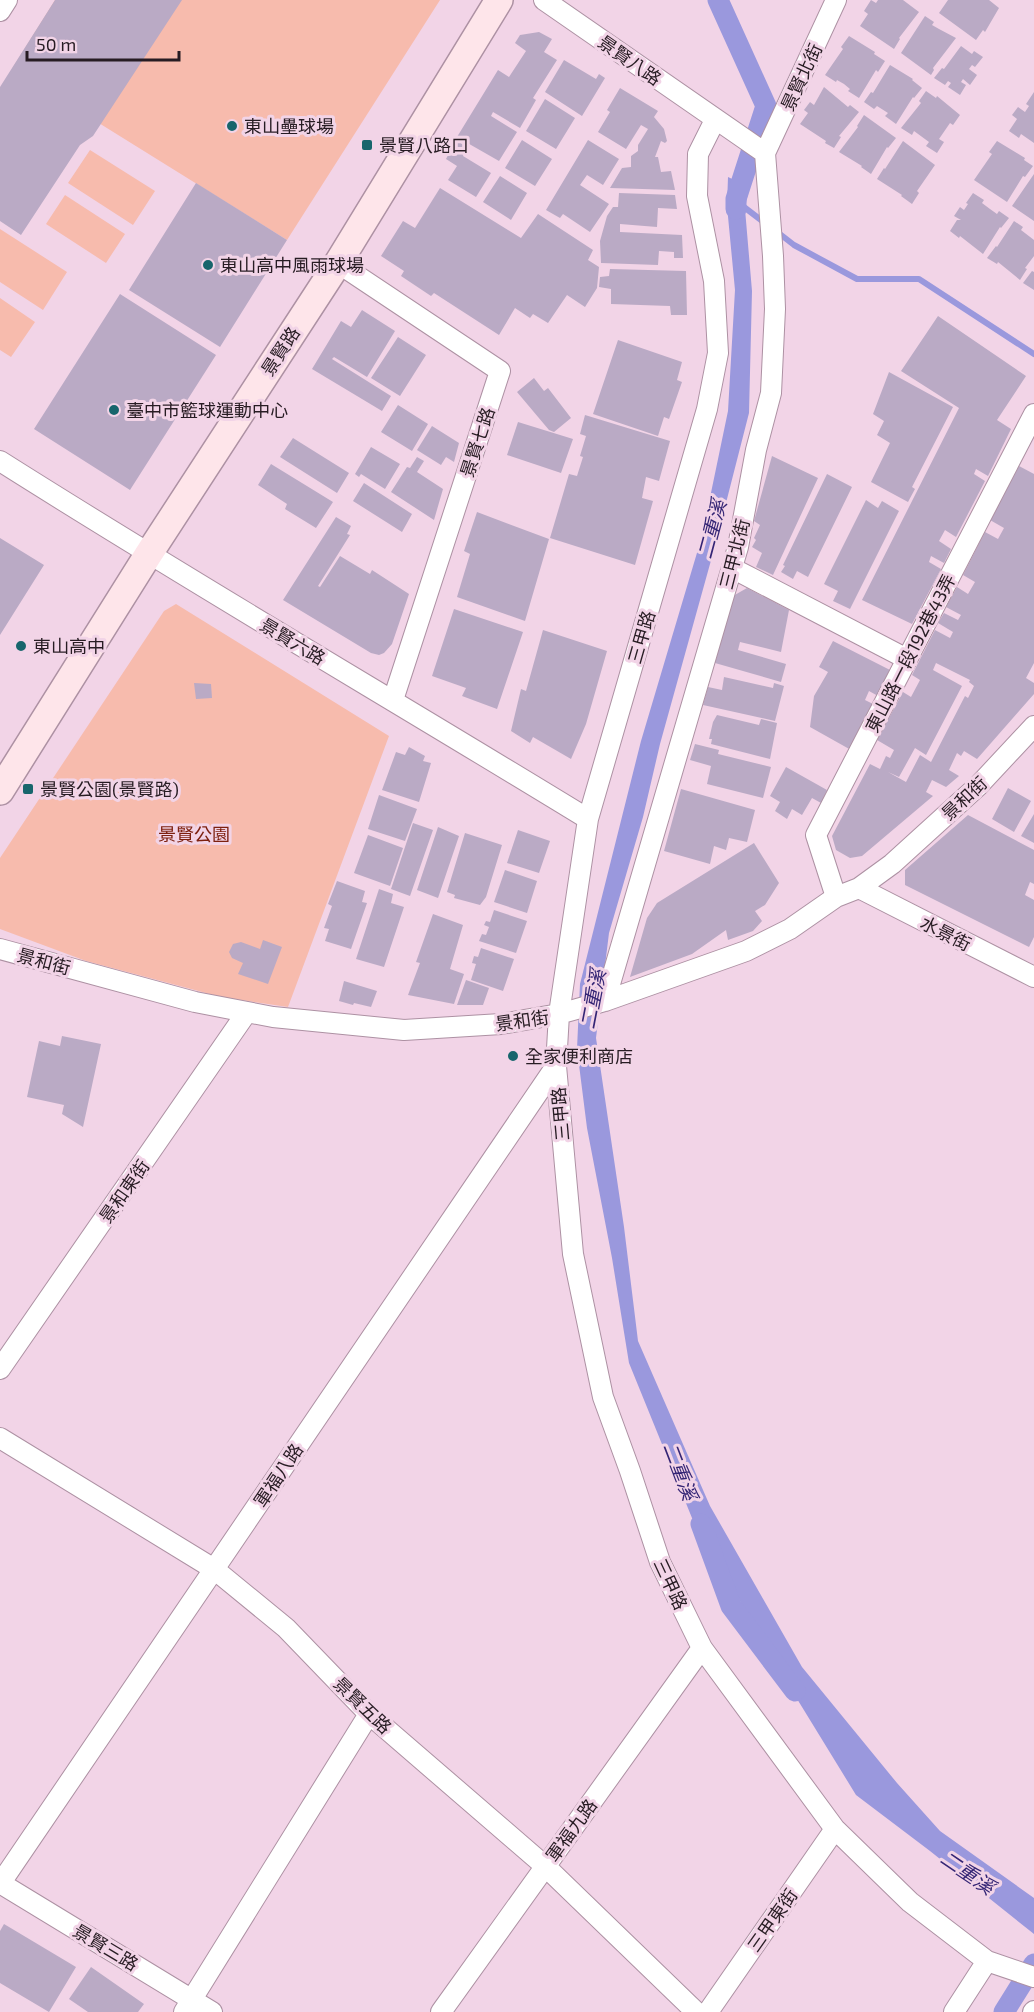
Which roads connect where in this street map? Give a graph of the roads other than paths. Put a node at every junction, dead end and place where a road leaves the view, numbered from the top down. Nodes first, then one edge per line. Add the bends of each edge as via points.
1 (7, 0) edge
2 (499, 0) edge
3 (544, 0) edge
4 (836, 0) edge
5 (0, 11) edge
6 (715, 120) junction
7 (765, 153) junction
8 (338, 263) junction
9 (1034, 414) edge
10 (0, 461) edge
11 (148, 555) junction
12 (732, 568) junction
13 (907, 659) junction
14 (393, 700) junction
15 (1034, 726) edge
16 (0, 791) edge
17 (588, 819) junction
18 (859, 888) junction
19 (836, 897) junction
20 (0, 949) edge
21 (1031, 969) edge
22 (604, 1001) junction
23 (247, 1012) junction
24 (559, 1014) junction
25 (555, 1066) junction
26 (0, 1369) edge
27 (0, 1438) edge
28 (214, 1569) junction
29 (702, 1648) junction
30 (369, 1714) junction
31 (835, 1828) junction
32 (545, 1866) junction
33 (0, 1884) edge
34 (987, 1961) junction
35 (1034, 1977) edge
36 (188, 2006) edge
37 (212, 2012) edge
38 (441, 2012) edge
39 (696, 2012) edge
40 (708, 2012) edge
41 (954, 2012) edge

1 - 5 street
2 - 8 street, 景賢路
3 - 6 street, 景賢八路
4 - 7 street, 景賢北街
6 - 7 street
6 - 17 street, 三甲路 via 698,154 697,196 714,281 718,353 707,409
7 - 12 street, 三甲北街 via 775,309 771,393
8 - 11 street, 景賢路
8 - 14 street, 景賢七路 via 500,371
9 - 13 street, 東山路一段192巷43弄
10 - 11 street, 景賢六路
11 - 14 street, 景賢六路
11 - 16 street, 景賢路
12 - 13 street
12 - 22 street, 三甲北街
13 - 19 street, 東山路一段192巷43弄 via 816,835
14 - 17 street, 景賢六路
15 - 18 street, 景和街 via 979,785 892,864
17 - 24 street, 三甲路
18 - 19 street, 景和街
18 - 21 street, 水景街
19 - 22 street, 景和街 via 746,951
20 - 23 street, 景和街 via 195,1002
22 - 24 street, 景和街
23 - 24 street, 景和街 via 404,1030 501,1024
23 - 26 street, 景和東街
24 - 25 street, 三甲路
25 - 28 street, 軍福八路
25 - 29 street, 三甲路 via 573,1254 603,1397 660,1562
27 - 28 street, 景賢五路
28 - 30 street, 景賢五路 via 286,1628
28 - 33 street, 軍福八路
29 - 31 street, 三甲路
29 - 32 street, 軍福九路
30 - 32 street, 景賢五路
30 - 36 street
31 - 34 street, 三甲路 via 910,1902
31 - 40 street, 三甲東街
32 - 38 street, 軍福九路
32 - 39 street, 景賢五路
33 - 36 street, 景賢三路
34 - 35 street, 三甲路
34 - 41 street
36 - 37 street, 景賢三路

